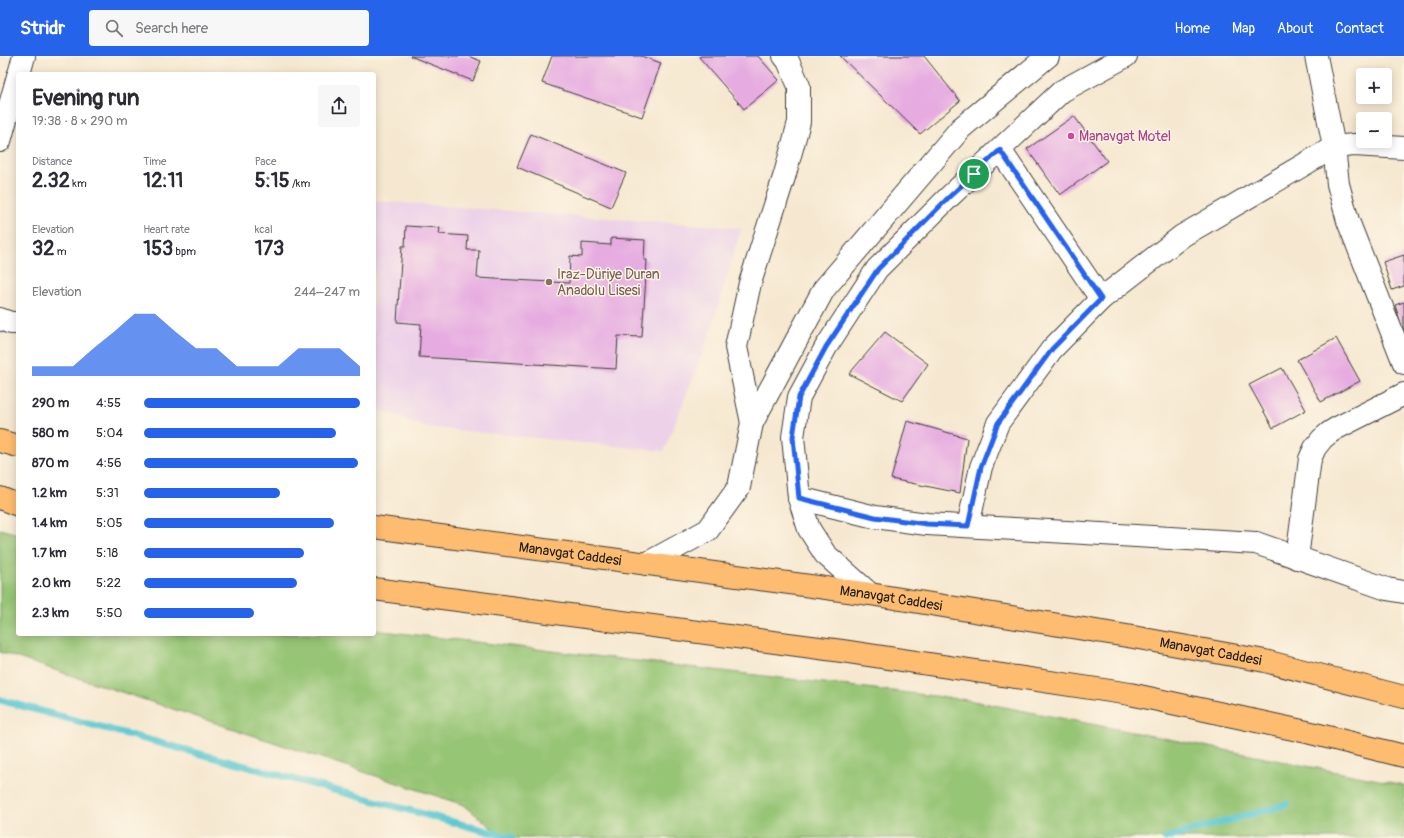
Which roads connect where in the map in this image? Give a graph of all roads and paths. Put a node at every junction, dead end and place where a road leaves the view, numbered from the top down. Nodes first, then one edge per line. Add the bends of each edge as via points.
1 (24, 56) edge
2 (784, 56) edge
3 (1048, 56) edge
4 (1126, 56) edge
5 (1316, 56) edge
6 (19, 72) edge
7 (16, 82) edge
8 (0, 141) edge
9 (1334, 148) junction
10 (1404, 148) edge
11 (1000, 150) junction
12 (1101, 299) junction
13 (0, 319) edge
14 (16, 323) edge
15 (1404, 363) edge
16 (1404, 394) edge
17 (752, 423) junction
18 (0, 441) edge
19 (16, 445) edge
20 (0, 498) edge
21 (799, 498) junction
22 (16, 504) edge
23 (968, 526) junction
24 (376, 527) edge
25 (1297, 558) junction
26 (646, 564) junction
27 (376, 588) edge
28 (1404, 592) edge
29 (870, 594) junction
30 (1404, 697) edge
31 (1404, 756) edge

1 - 6 street
2 - 17 street via 799,86 799,122 750,283 736,347
3 - 17 street via 961,128 824,289
4 - 11 street via 1062,91
5 - 9 street
7 - 8 street
9 - 10 street via 1354,145
9 - 12 street via 1182,236
9 - 15 street via 1338,184 1348,221
11 - 12 street
11 - 21 street via 878,269 826,347 799,397 793,437
12 - 23 street via 1052,349 998,423 981,467
13 - 14 street
16 - 25 street via 1337,428 1315,448 1310,459
17 - 26 street via 739,487 708,530
18 - 19 highway
20 - 22 highway
21 - 23 street via 875,517
21 - 29 street via 808,529 825,554
23 - 25 street via 1256,543
24 - 26 highway, Manavgat Caddesi
25 - 28 street via 1387,589
26 - 29 highway, Manavgat Caddesi
27 - 31 highway via 842,651 1130,694 1307,732
29 - 30 highway, Manavgat Caddesi via 1265,661

